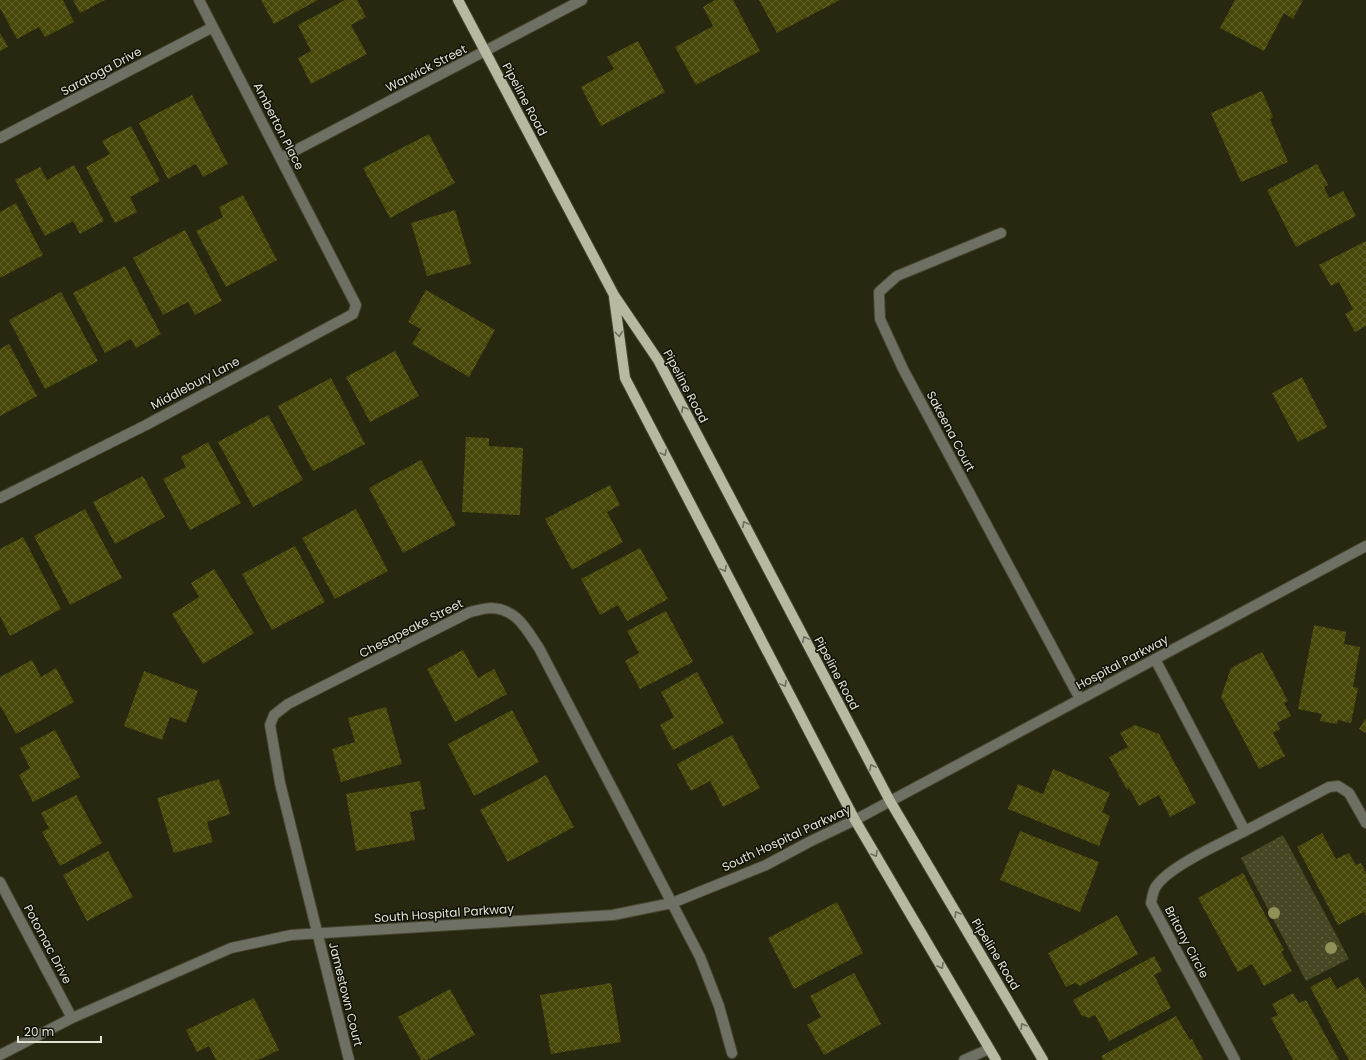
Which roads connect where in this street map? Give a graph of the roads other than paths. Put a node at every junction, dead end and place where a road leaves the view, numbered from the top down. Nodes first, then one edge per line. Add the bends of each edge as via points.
1 (199, 0) edge
2 (458, 0) edge
3 (582, 0) edge
4 (213, 27) junction
5 (485, 51) junction
6 (0, 138) edge
7 (281, 158) junction
8 (1001, 232) dead end
9 (336, 265) joint
10 (614, 295) junction
11 (0, 498) edge
12 (1366, 546) edge
13 (1155, 659) junction
14 (1080, 699) junction
15 (890, 801) junction
16 (855, 820) junction
17 (1366, 823) edge
18 (1245, 831) junction
19 (0, 882) edge
20 (672, 903) junction
21 (318, 934) junction
22 (72, 1018) junction
23 (989, 1049) junction
24 (732, 1053) dead end
25 (0, 1055) edge
26 (349, 1060) edge
27 (964, 1060) edge
28 (996, 1060) edge
29 (1043, 1060) edge
30 (1235, 1060) edge

1 - 4 street, Amberton Place
2 - 5 main road, Pipeline Road
3 - 5 street, Warwick Street
4 - 6 street, Saratoga Drive
4 - 7 street, Amberton Place
5 - 7 street, Warwick Street
5 - 10 main road, Pipeline Road
7 - 9 street, Amberton Place
8 - 14 street, Sakeena Court via 897,276 879,292 880,318 903,369
9 - 11 street, Middlebury Lane via 356,305 353,314 146,425
15 -> 10 main road, Pipeline Road via 658,360
10 -> 16 main road, Pipeline Road via 625,378
12 - 13 street, Hospital Parkway
13 - 14 street, Hospital Parkway
13 - 18 street
14 - 15 street, Hospital Parkway
15 - 16 street, South Hospital Parkway
29 -> 15 main road, Pipeline Road
16 - 20 street, South Hospital Parkway via 766,865
16 -> 23 main road, Pipeline Road
17 - 18 street, Britany Circle via 1349,793 1338,786 1328,787
18 - 30 street, Britany Circle via 1177,867 1154,889 1151,903
19 - 22 street, Potomac Drive
20 - 21 street, South Hospital Parkway via 613,915
20 - 21 street, Chesapeake Street via 539,648 518,618 506,610 490,608 470,612 288,704 274,715 270,725 280,783
20 - 24 street, Chesapeake Street via 700,957
21 - 22 street, South Hospital Parkway via 291,935 232,948
21 - 26 street, Jamestown Court
22 - 25 street, South Hospital Parkway
23 - 27 street
23 - 28 main road, Pipeline Road

